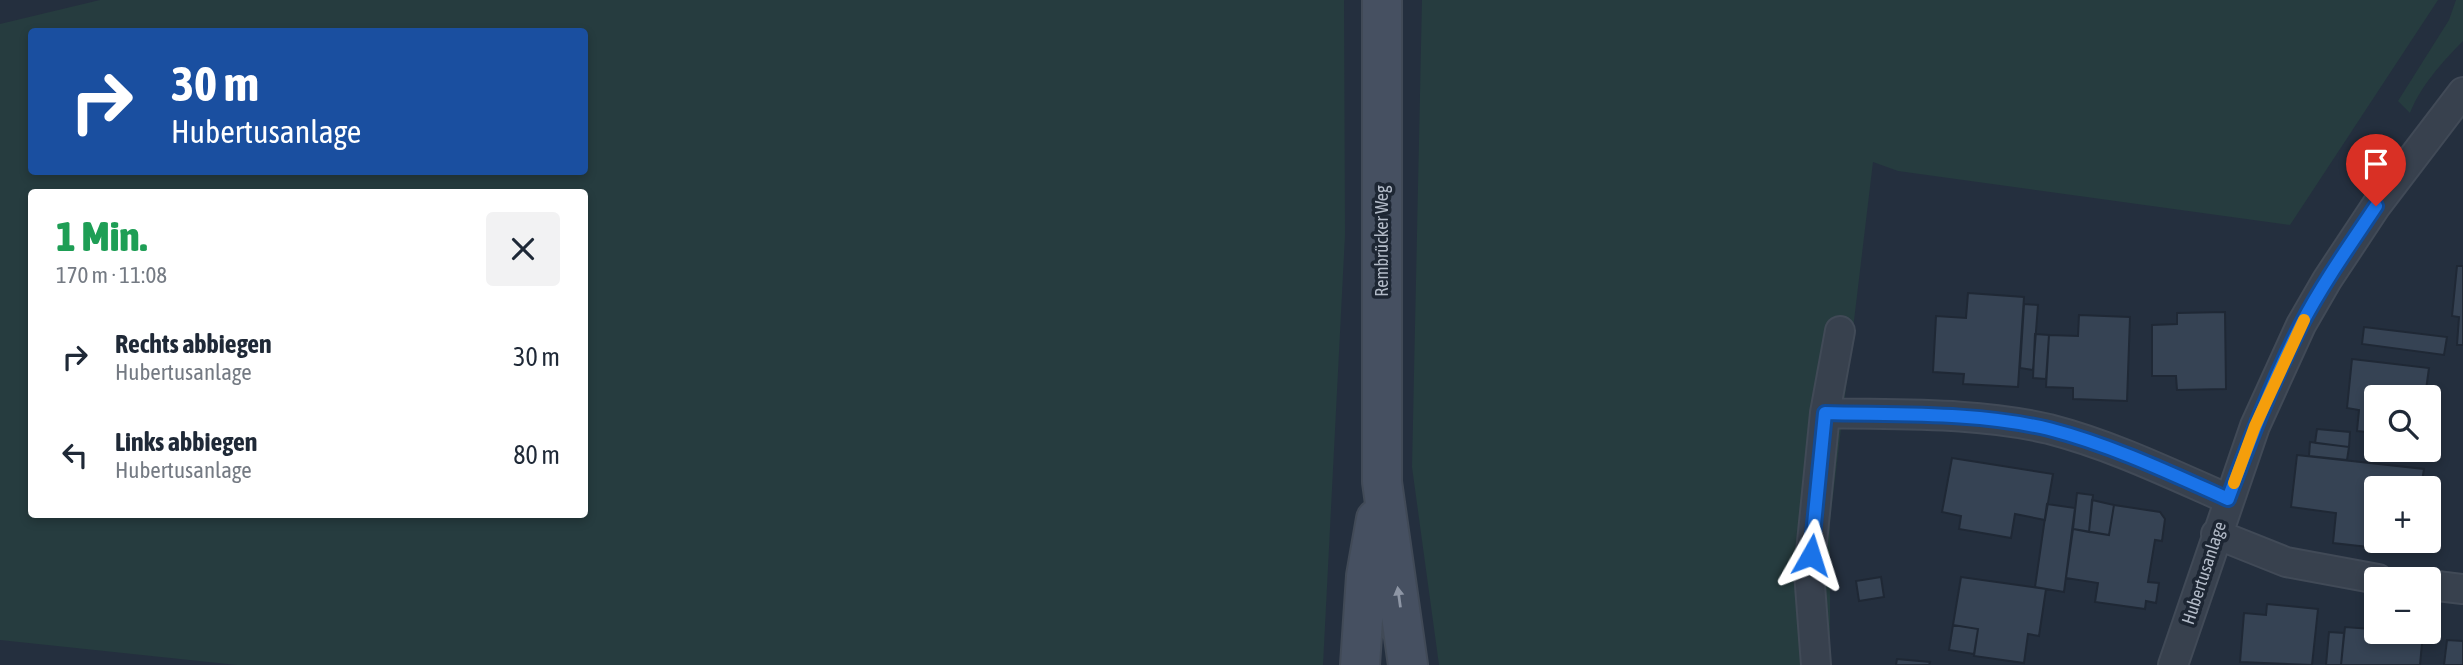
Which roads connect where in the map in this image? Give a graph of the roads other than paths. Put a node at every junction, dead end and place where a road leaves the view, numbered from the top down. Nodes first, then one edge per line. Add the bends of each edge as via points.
1 (1382, 0) edge
2 (2463, 92) edge
3 (1840, 331) dead end
4 (1825, 413) junction
5 (1382, 482) junction
6 (2228, 499) junction
7 (2216, 534) junction
8 (2364, 576) edge
9 (2441, 586) edge
10 (2463, 589) edge
11 (2178, 659) edge
12 (1360, 665) edge
13 (1408, 665) edge
14 (1816, 665) edge

1 - 5 street, Rembrücker Weg
2 - 6 street, Hubertusanlage via 2384,196 2301,325
3 - 4 street
4 - 6 street, Hubertusanlage via 1974,418 2049,429 2138,458
4 - 14 street via 1809,572
5 - 12 street, Rembrücker Weg via 1366,576
13 -> 5 street, Rembrücker Weg
6 - 7 street, Hubertusanlage
7 - 8 street via 2286,562
7 - 11 street, Hubertusanlage
9 - 10 street

